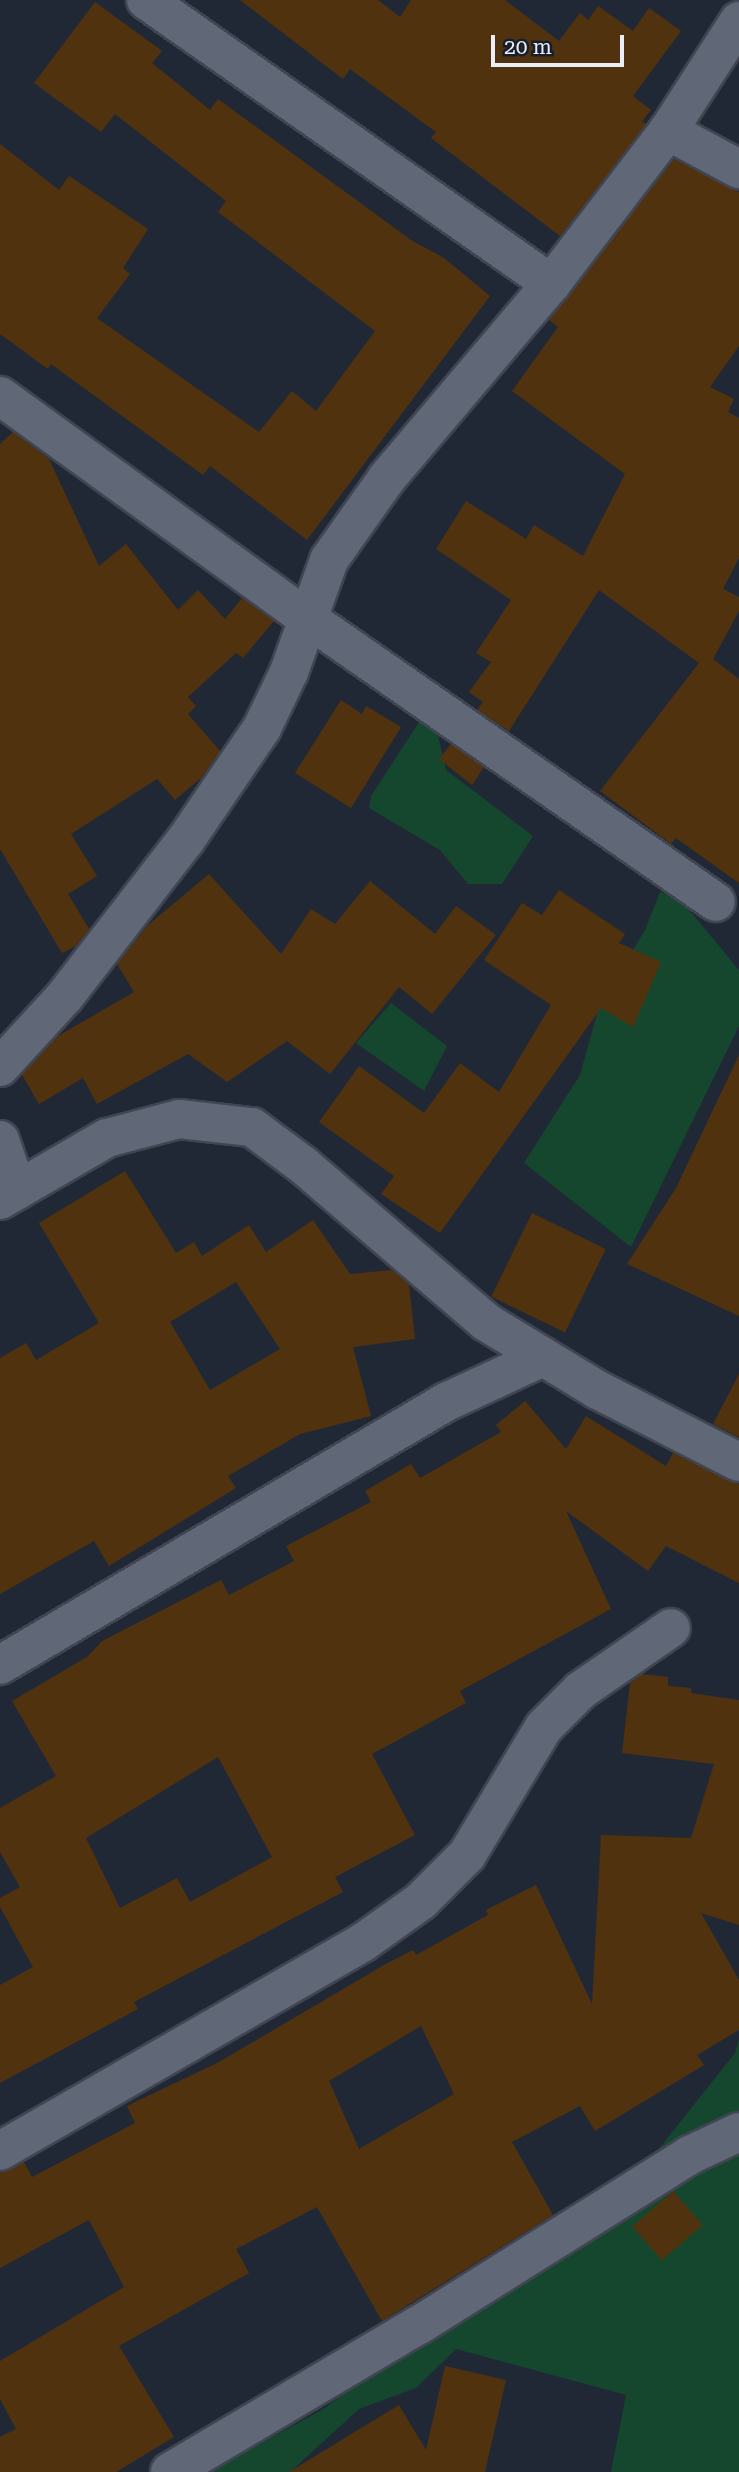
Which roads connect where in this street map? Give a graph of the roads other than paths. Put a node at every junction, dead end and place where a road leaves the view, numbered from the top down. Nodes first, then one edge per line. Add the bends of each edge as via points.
1 (146, 0) edge
2 (739, 21) edge
3 (668, 131) junction
4 (739, 169) edge
5 (551, 284) junction
6 (0, 396) edge
7 (310, 620) junction
8 (716, 902) dead end
9 (0, 1067) edge
10 (0, 1140) edge
11 (9, 1195) edge
12 (543, 1357) junction
13 (739, 1462) edge
14 (671, 1628) dead end
15 (0, 1665) edge
16 (739, 2133) edge
17 (0, 2151) edge
18 (170, 2472) edge

1 - 5 street
2 - 3 street
3 - 4 street
3 - 5 street
5 - 7 street via 387,478 329,560
6 - 7 street
7 - 8 street
7 - 9 street via 262,728 219,792 65,996
10 - 11 street
11 - 12 street via 107,1138 179,1119 253,1127 486,1322
12 - 13 street
12 - 15 street via 446,1402
14 - 17 street via 581,1690 544,1727 467,1855 421,1901 362,1943
16 - 18 street via 690,2155 419,2325

